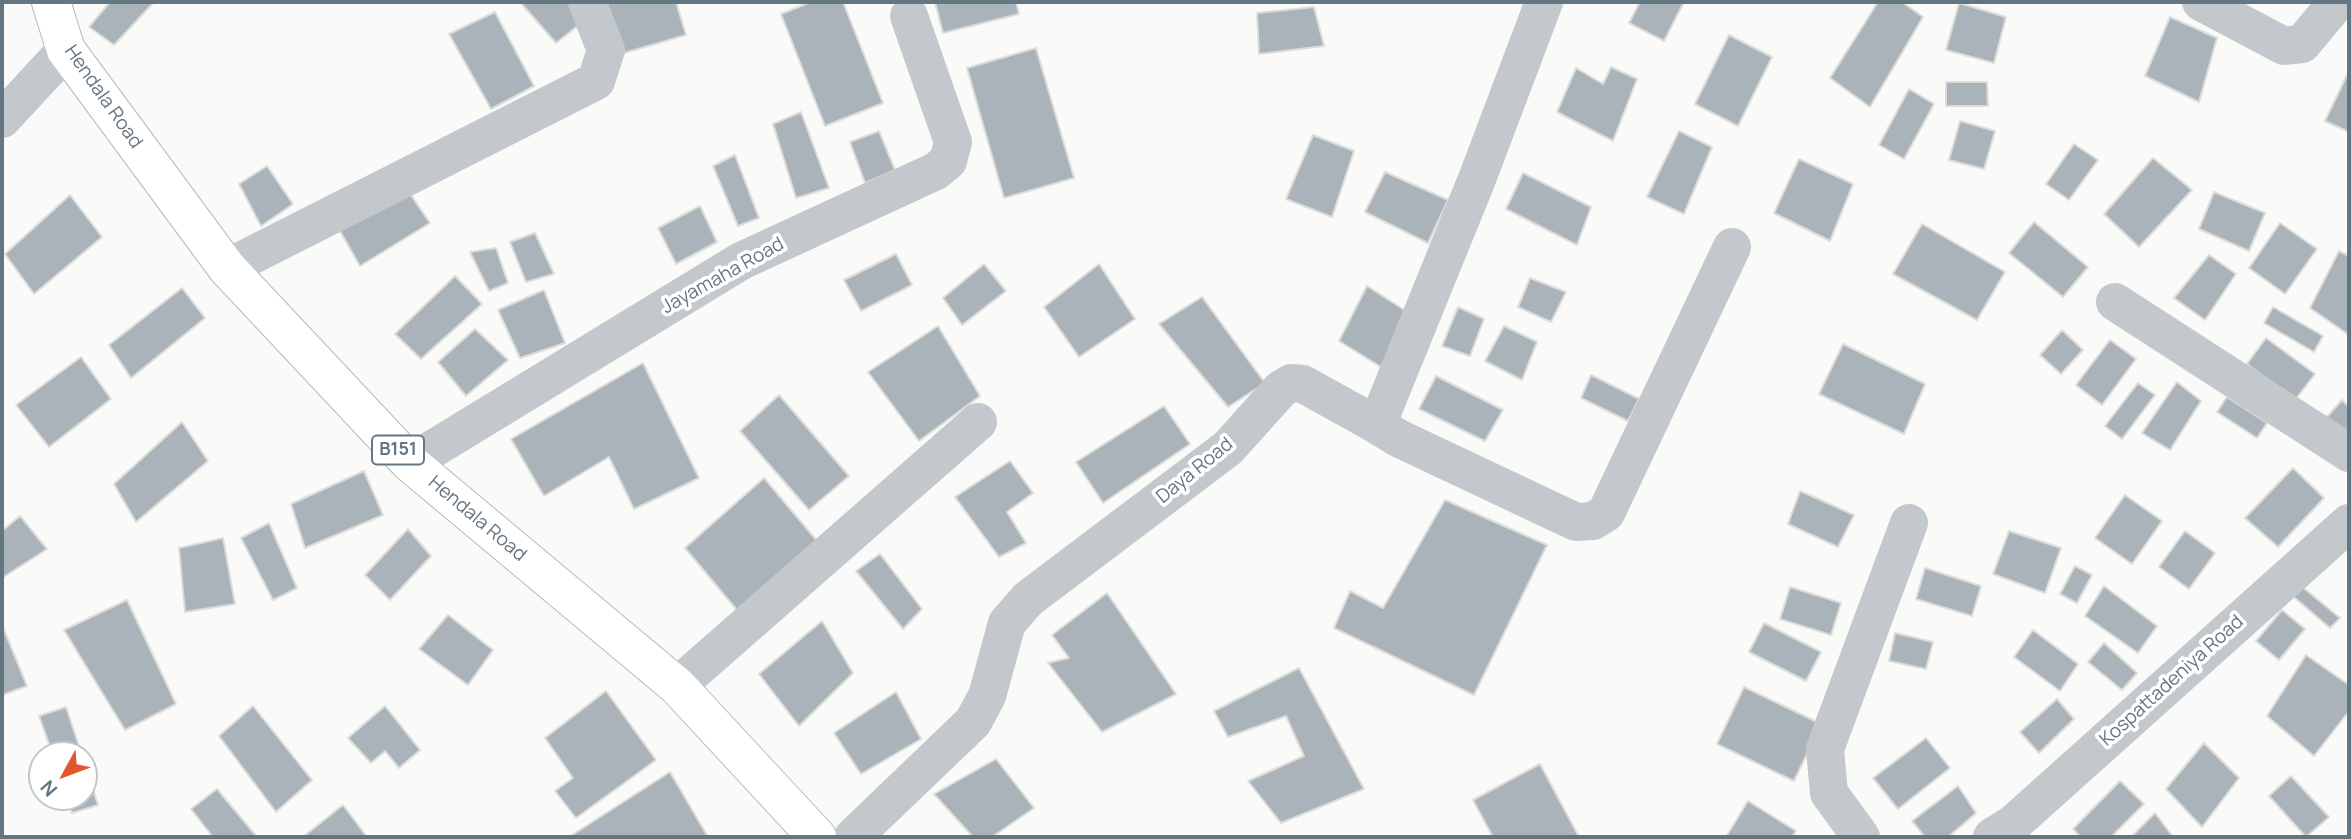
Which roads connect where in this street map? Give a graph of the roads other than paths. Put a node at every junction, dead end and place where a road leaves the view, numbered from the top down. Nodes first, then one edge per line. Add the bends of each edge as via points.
1 (51, 2) edge
2 (587, 2) edge
3 (1544, 2) edge
4 (2201, 2) edge
5 (2337, 2) edge
6 (2349, 5) edge
7 (909, 16) dead end
8 (66, 50) junction
9 (2, 119) edge
10 (1732, 247) dead end
11 (227, 268) junction
12 (2115, 302) dead end
13 (978, 422) dead end
14 (1377, 425) junction
15 (2349, 453) edge
16 (410, 463) junction
17 (1909, 523) dead end
18 (2349, 523) edge
19 (677, 686) junction
20 (2011, 833) edge
21 (817, 837) edge
22 (853, 837) edge
23 (1861, 837) edge

1 - 8 main road, Hendala Road / B151
2 - 11 street via 606,50 596,81
3 - 14 street
4 - 5 street via 2284,46 2302,44
5 - 6 street
7 - 16 street, Jayamaha Road via 953,142 948,161 936,171 741,261
8 - 9 street
8 - 11 main road, Hendala Road / B151
10 - 14 street, Daya Road via 1606,513 1592,521 1576,522
11 - 16 main road, Hendala Road / B151
12 - 15 street
13 - 19 street
14 - 22 street, Daya Road via 1303,384 1291,383 1281,389 1228,448 1028,599 1007,622 988,696 973,722
16 - 19 main road, Hendala Road / B151
17 - 23 street via 1825,749 1829,793
18 - 20 street, Kospattadeniya Road
19 - 21 main road, Hendala Road / B151

